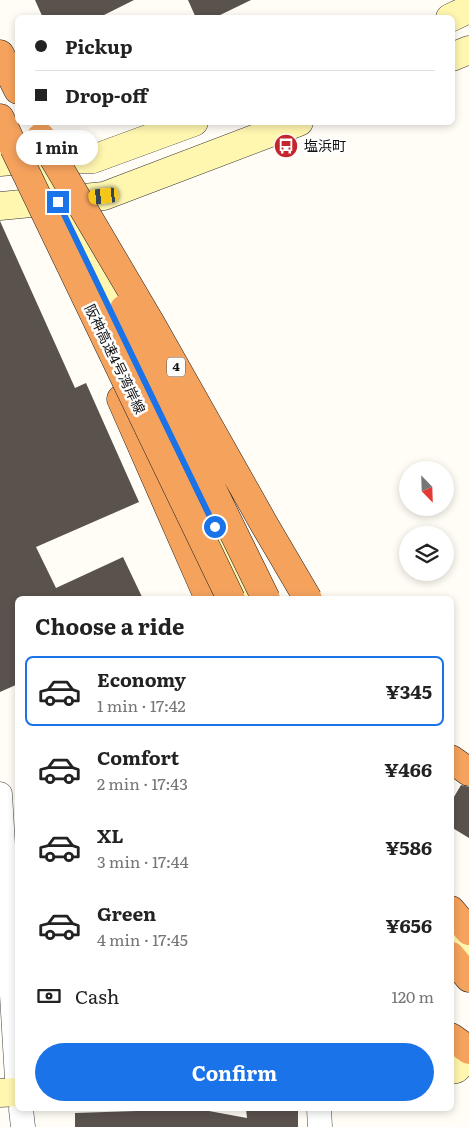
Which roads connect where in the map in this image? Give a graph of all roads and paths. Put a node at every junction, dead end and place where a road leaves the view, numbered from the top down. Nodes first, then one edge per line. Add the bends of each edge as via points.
1 (469, 9) edge
2 (455, 16) edge
3 (469, 50) edge
4 (0, 54) edge
5 (455, 56) edge
6 (15, 84) edge
7 (0, 118) edge
8 (186, 125) edge
9 (291, 125) edge
10 (37, 139) edge
11 (0, 162) edge
12 (0, 206) edge
13 (54, 213) junction
14 (208, 596) edge
15 (230, 596) edge
16 (248, 596) edge
17 (265, 596) edge
18 (306, 596) edge
19 (454, 761) edge
20 (469, 772) edge
21 (0, 794) edge
22 (454, 914) edge
23 (469, 931) edge
24 (454, 940) edge
25 (469, 956) edge
26 (454, 960) edge
27 (469, 978) edge
28 (454, 1039) edge
29 (469, 1050) edge
30 (469, 1056) edge
31 (454, 1069) edge
32 (14, 1096) edge
33 (18, 1111) edge
34 (319, 1111) edge
35 (22, 1127) edge
36 (320, 1127) edge

1 - 2 street
3 - 5 street
4 - 6 highway
7 - 13 highway, 阪神高速4号湾岸線, bridge
8 - 10 street via 93,159
9 - 13 street
10 - 11 street
10 - 13 street
10 - 17 highway, 4, bridge
10 - 18 highway, 4, bridge via 153,327
12 - 13 street
13 - 14 highway, bridge via 102,355
13 - 15 highway, 阪神高速4号湾岸線, bridge
13 - 16 street
19 - 20 highway
21 - 32 street
22 - 23 highway
24 - 25 street
26 - 27 highway
28 - 29 highway
30 - 31 street
33 - 35 street
34 - 36 street

